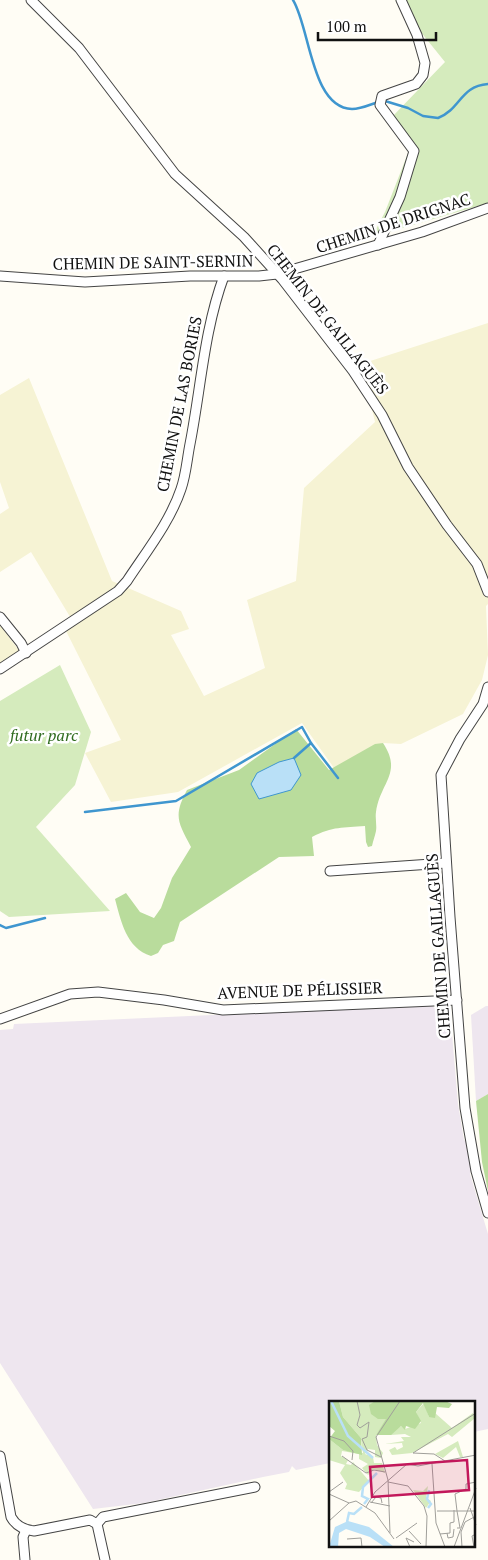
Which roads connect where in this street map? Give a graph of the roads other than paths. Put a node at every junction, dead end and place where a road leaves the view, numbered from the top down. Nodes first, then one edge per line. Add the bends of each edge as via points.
1 (31, 0) edge
2 (401, 0) edge
3 (488, 208) edge
4 (378, 245) junction
5 (277, 274) junction
6 (0, 276) edge
7 (224, 276) junction
8 (488, 592) edge
9 (0, 618) edge
10 (26, 653) junction
11 (0, 670) edge
12 (488, 687) edge
13 (446, 863) junction
14 (330, 871) dead end
15 (457, 1000) junction
16 (0, 1019) edge
17 (487, 1207) edge
18 (0, 1456) edge
19 (254, 1487) dead end
20 (97, 1524) junction
21 (26, 1530) junction
22 (25, 1560) edge
23 (105, 1560) edge

1 - 5 street, CHEMIN DE GAILLAGUÈS via 79,48 175,174 244,237
2 - 4 street via 425,63 416,84 382,96 380,105 414,151 400,197
3 - 4 street, CHEMIN DE DRIGNAC
4 - 5 street, CHEMIN DE DRIGNAC
5 - 7 street, CHEMIN DE SAINT-SERNIN
5 - 8 street, CHEMIN DE GAILLAGUÈS via 353,371 382,415 408,467 477,564
6 - 7 street, CHEMIN DE SAINT-SERNIN via 85,282
7 - 10 street, CHEMIN DE LAS BORIES via 207,339 182,488 170,514 118,591
9 - 10 street
10 - 11 street, CHEMIN DE LAS BORIES
12 - 13 street, CHEMIN DE GAILLAGUÈS via 483,704 441,775
13 - 14 street
13 - 15 street, CHEMIN DE GAILLAGUÈS
15 - 16 street, AVENUE DE PÉLISSIER via 223,1010 164,1000 81,992
15 - 17 street, CHEMIN DE GAILLAGUÈS via 465,1108 476,1171
18 - 21 street via 11,1517
19 - 20 street via 103,1517
20 - 21 street via 90,1520
20 - 23 street
21 - 22 street via 23,1537

